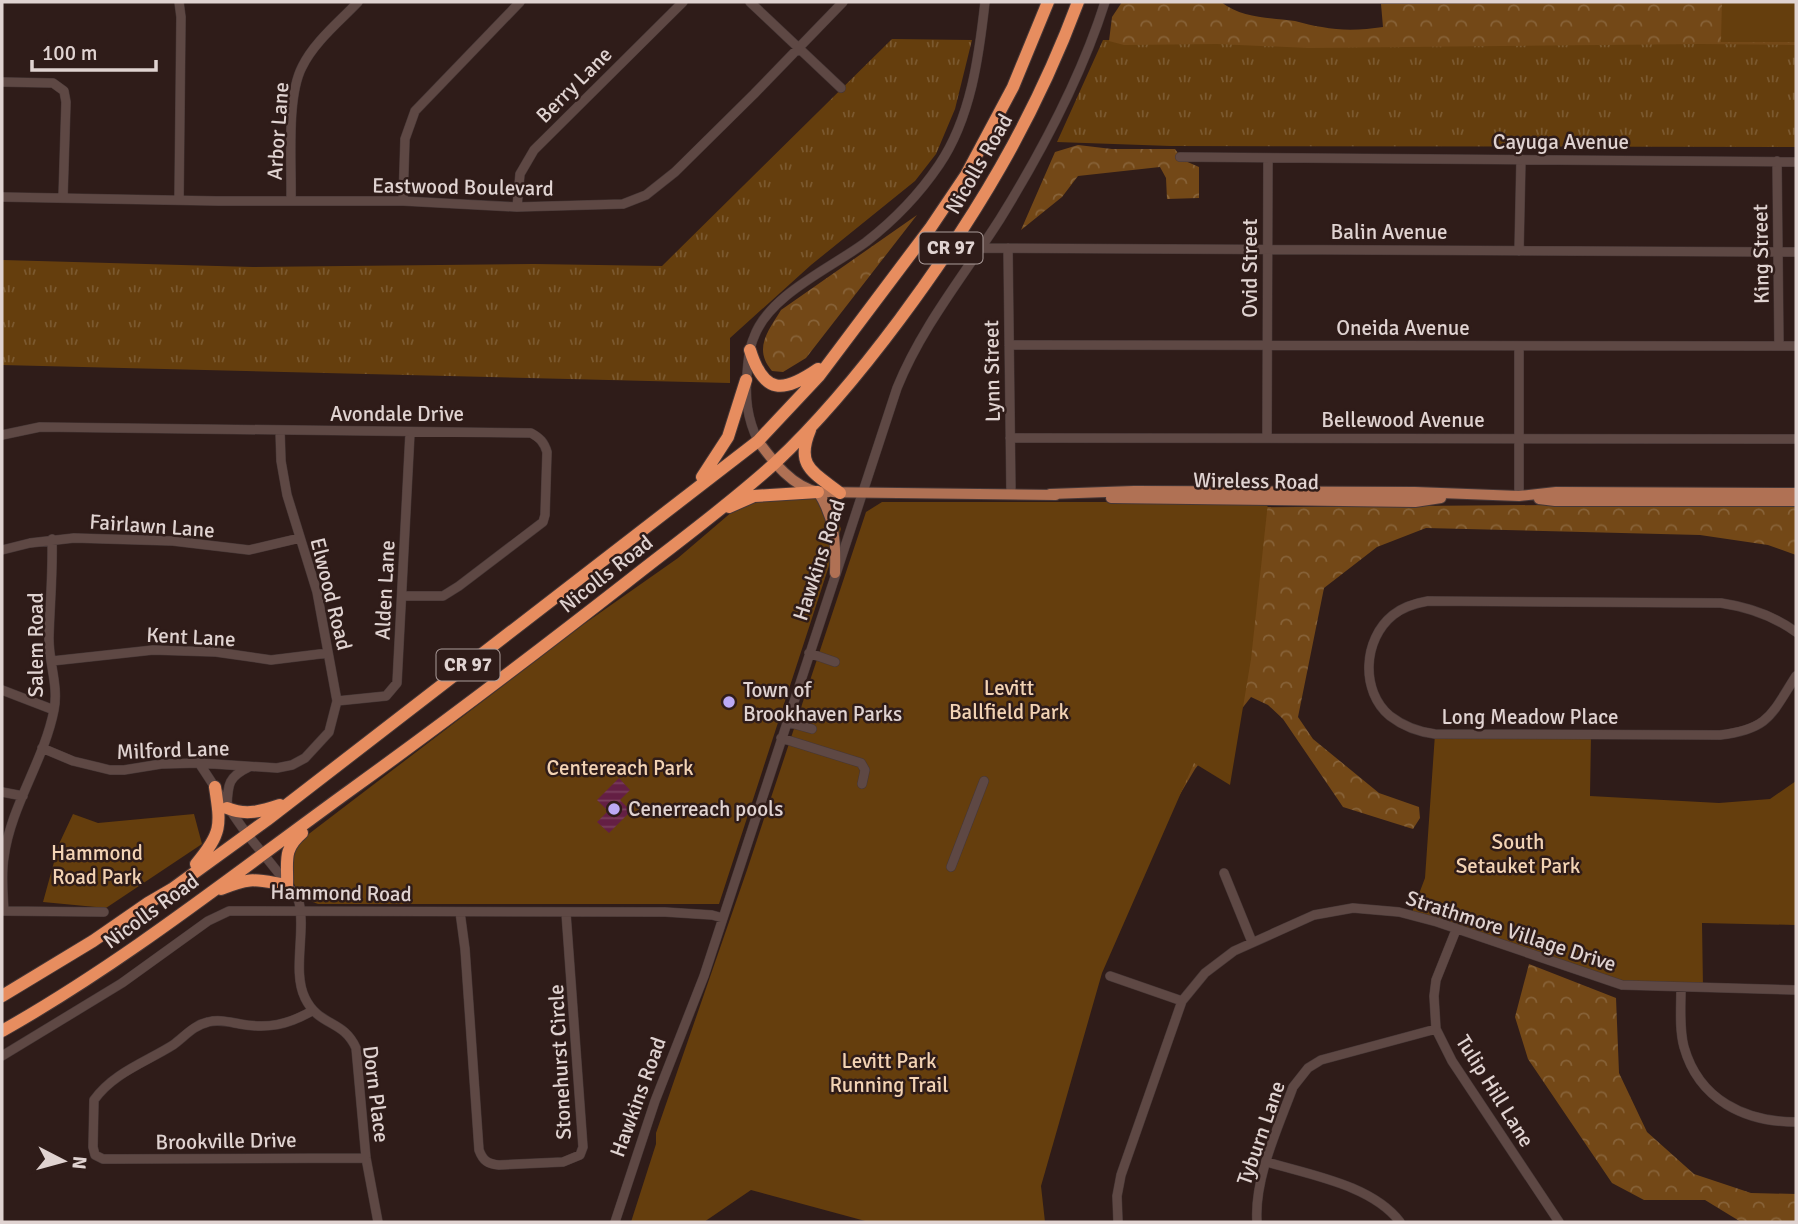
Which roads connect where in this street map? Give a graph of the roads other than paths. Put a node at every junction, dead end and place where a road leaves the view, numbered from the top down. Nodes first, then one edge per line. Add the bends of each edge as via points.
1 (179, 2) edge
2 (358, 2) edge
3 (520, 2) edge
4 (682, 2) edge
5 (751, 2) edge
6 (843, 2) edge
7 (985, 2) edge
8 (1048, 2) edge
9 (1078, 2) edge
10 (1105, 2) edge
11 (798, 47) junction
12 (2, 82) edge
13 (841, 88) dead end
14 (1180, 157) dead end
15 (1268, 158) junction
16 (1521, 159) junction
17 (1777, 161) junction
18 (1796, 162) edge
19 (2, 197) edge
20 (63, 197) junction
21 (179, 200) junction
22 (291, 201) junction
23 (403, 201) junction
24 (517, 207) junction
25 (981, 248) junction
26 (1008, 248) junction
27 (1267, 249) junction
28 (1519, 251) junction
29 (1778, 252) junction
30 (1796, 252) edge
31 (1267, 344) junction
32 (1009, 345) junction
33 (1519, 346) junction
34 (1779, 346) junction
35 (1796, 346) edge
36 (750, 350) junction
37 (830, 361) junction
38 (746, 380) junction
39 (812, 426) junction
40 (280, 430) junction
41 (410, 433) junction
42 (2, 435) edge
43 (1267, 437) junction
44 (1010, 438) junction
45 (1519, 438) junction
46 (1796, 439) edge
47 (758, 441) junction
48 (774, 463) junction
49 (818, 492) junction
50 (839, 493) junction
51 (861, 493) junction
52 (1796, 493) edge
53 (688, 494) junction
54 (1011, 494) junction
55 (1519, 496) junction
56 (1796, 501) edge
57 (716, 512) junction
58 (300, 538) junction
59 (52, 539) junction
60 (2, 550) edge
61 (835, 573) junction
62 (403, 596) junction
63 (1796, 632) edge
64 (328, 653) junction
65 (809, 653) junction
66 (52, 661) junction
67 (835, 662) dead end
68 (1796, 676) edge
69 (2, 690) edge
70 (337, 701) junction
71 (54, 710) junction
72 (787, 722) junction
73 (812, 729) dead end
74 (781, 738) junction
75 (42, 748) junction
76 (305, 758) joint
77 (199, 763) junction
78 (251, 766) junction
79 (984, 781) dead end
80 (862, 785) dead end
81 (215, 788) junction
82 (2, 792) edge
83 (23, 796) junction
84 (287, 803) junction
85 (227, 807) junction
86 (326, 808) junction
87 (247, 834) junction
88 (262, 853) junction
89 (951, 867) dead end
90 (1224, 873) dead end
91 (180, 883) junction
92 (286, 885) junction
93 (207, 895) junction
94 (3, 911) edge
95 (299, 911) junction
96 (103, 912) dead end
97 (460, 912) junction
98 (566, 913) junction
99 (723, 918) junction
100 (1456, 930) junction
101 (1252, 942) junction
102 (1110, 976) dead end
103 (1681, 988) junction
104 (1796, 990) edge
105 (2, 996) edge
106 (1182, 1001) junction
107 (312, 1011) junction
108 (1436, 1029) junction
109 (2, 1031) edge
110 (2, 1056) edge
111 (1796, 1122) edge
112 (366, 1157) junction
113 (1267, 1161) junction
114 (378, 1222) edge
115 (615, 1222) edge
116 (1118, 1222) edge
117 (1257, 1222) edge
118 (1400, 1222) edge
119 (1559, 1222) edge

1 - 21 street
2 - 22 street, Arbor Lane via 312,51 298,77
3 - 23 street via 415,111 405,139
4 - 24 street, Berry Lane via 534,150 520,174
5 - 11 street
6 - 11 street, Eastwood Boulevard
7 - 36 street, Hawkins Road via 965,108 940,164 892,219 838,262 792,290 761,323
8 - 37 highway, Nicolls Road / CR 97 via 1013,87 966,175
9 - 39 highway, Nicolls Road / CR 97 via 1042,92 995,180 921,290
10 - 25 street via 1052,127
11 - 13 street
11 - 24 street, Eastwood Boulevard via 675,172 646,195 610,206
12 - 20 street via 53,83 64,91
14 - 15 street
15 - 16 street, Cayuga Avenue
15 - 27 street, Ovid Street
16 - 17 street, Cayuga Avenue
16 - 28 street
17 - 18 street, Cayuga Avenue
17 - 29 street, King Street
19 - 20 street, Eastwood Boulevard
20 - 21 street, Eastwood Boulevard
21 - 22 street, Eastwood Boulevard
22 - 23 street, Eastwood Boulevard
23 - 24 street, Eastwood Boulevard
25 - 26 street, Balin Avenue
25 - 51 street via 908,362
26 - 27 street, Balin Avenue
26 - 32 street, Lynn Street
27 - 28 street, Balin Avenue
27 - 31 street, Ovid Street
28 - 29 street, Balin Avenue
29 - 30 street, Balin Avenue
29 - 34 street, King Street
31 - 32 street, Oneida Avenue
31 - 33 street, Oneida Avenue
31 - 43 street, Ovid Street
32 - 44 street, Lynn Street
33 - 34 street, Oneida Avenue
33 - 45 street
34 - 35 street, Oneida Avenue
36 - 37 highway via 761,377 779,385 797,383
36 - 38 street, Hawkins Road
37 - 47 highway, Nicolls Road / CR 97
38 - 47 street, Hawkins Road via 750,425
38 - 53 highway via 728,437
39 - 48 highway, Nicolls Road / CR 97
39 - 50 highway via 804,444 806,464
40 - 41 street, Avondale Drive
40 - 42 street, Avondale Drive via 40,427
40 - 58 street, Elwood Road via 283,478
41 - 62 street, Alden Lane
41 - 62 street, Avondale Drive via 531,433 539,437 547,452 545,516 443,596
43 - 44 street, Bellewood Avenue
43 - 45 street, Bellewood Avenue
44 - 54 street, Lynn Street
45 - 46 street, Bellewood Avenue
45 - 55 street
47 - 48 main road, Hawkins Road
47 - 53 highway, Nicolls Road / CR 97
48 - 49 main road, Hawkins Road
48 - 57 highway, Nicolls Road / CR 97
49 - 50 main road, Hawkins Road
49 - 57 highway via 754,496
49 - 61 main road via 836,539
50 - 51 main road, Hawkins Road
51 - 54 main road, Wireless Road
51 - 61 street, Hawkins Road
52 - 55 main road, Wireless Road via 1556,492
53 - 84 highway, Nicolls Road / CR 97
54 - 55 main road, Wireless Road via 1175,491
55 - 56 main road, Wireless Road via 1555,501
57 - 86 highway, Nicolls Road / CR 97
58 - 59 street, Fairlawn Lane via 249,550 173,541
58 - 64 street, Elwood Road via 317,592
59 - 60 street, Fairlawn Lane
59 - 66 street, Salem Road
61 - 65 street, Hawkins Road
62 - 70 street, Alden Lane via 397,682 386,696
63 - 68 street, Long Meadow Place via 1770,617 1721,603 1428,601 1400,610 1387,621 1374,640 1369,676 1376,698 1388,714 1403,725 1435,734 1708,735 1741,733 1763,723
64 - 66 street, Kent Lane via 271,660 153,650
64 - 70 street, Elwood Road
65 - 67 street
65 - 72 street, Hawkins Road
66 - 71 street, Salem Road
69 - 71 street
70 - 76 street, Elwood Road via 329,732
71 - 75 street, Salem Road
72 - 73 street
72 - 74 street, Hawkins Road
74 - 80 street via 861,763 865,770
74 - 99 street, Hawkins Road
75 - 77 street, Milford Lane via 110,770
75 - 83 street, Salem Road
76 - 78 street, Milford Lane via 276,768
77 - 78 street, Milford Lane
77 - 81 street
78 - 85 street via 229,782
79 - 89 street
81 - 85 street
81 - 91 highway via 217,834
82 - 83 street
83 - 94 street, Salem Road via 4,857
84 - 85 highway via 251,813
84 - 87 highway, Nicolls Road / CR 97
85 - 87 street
86 - 88 highway, Nicolls Road / CR 97
86 - 92 highway via 292,841 286,855
87 - 88 street
87 - 91 highway, Nicolls Road / CR 97
88 - 92 street
88 - 93 highway, Nicolls Road / CR 97
90 - 101 street
91 - 105 highway, Nicolls Road / CR 97
92 - 93 highway via 246,880
92 - 95 street via 299,900
93 - 109 highway, Nicolls Road / CR 97 via 165,928
94 - 96 street
95 - 97 street, Hammond Road
95 - 107 street via 301,982
95 - 110 street, Hammond Road via 229,911 208,921 112,989
97 - 98 street, Hammond Road
97 - 98 street, Stonehurst Circle via 480,1150 489,1164 499,1165 563,1162 580,1155 583,1147
98 - 99 street, Hammond Road via 665,912
99 - 115 street, Hawkins Road
100 - 101 street, Strathmore Village Drive via 1399,912 1353,908 1301,920
100 - 103 street, Strathmore Village Drive via 1622,985
100 - 108 street, Tulip Hill Lane via 1436,980
101 - 106 street, Strathmore Village Drive via 1214,966
102 - 106 street
103 - 104 street, Strathmore Village Drive
103 - 111 street via 1684,1049 1711,1093 1746,1115
106 - 116 street, Strathmore Village Drive via 1121,1175
107 - 112 street, Dorn Place via 341,1027 356,1048
107 - 112 street, Brookville Drive via 291,1023 264,1026 217,1020 196,1027 112,1081 94,1100 95,1155 115,1160
108 - 113 street, Tyburn Lane via 1321,1060 1308,1068 1293,1087
108 - 119 street, Tulip Hill Lane via 1452,1061
112 - 114 street, Dorn Place
113 - 117 street, Tyburn Lane via 1258,1189
113 - 118 street via 1371,1196

